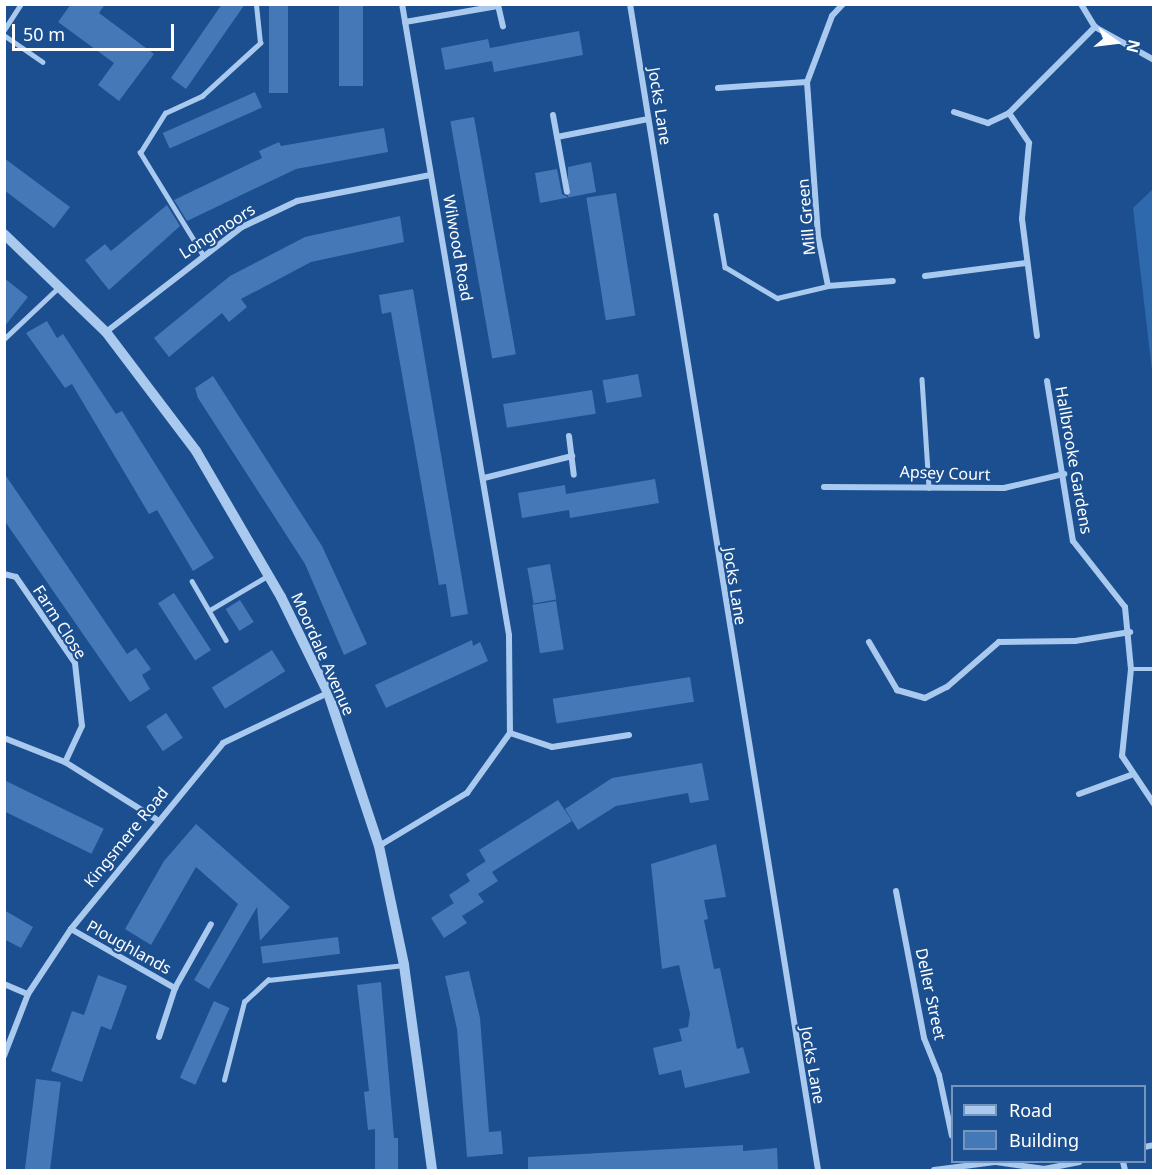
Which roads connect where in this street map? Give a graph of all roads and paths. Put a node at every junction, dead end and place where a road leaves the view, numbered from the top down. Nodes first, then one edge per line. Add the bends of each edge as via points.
1 (21, 4) edge
2 (256, 4) edge
3 (402, 4) edge
4 (630, 4) edge
5 (843, 4) edge
6 (1081, 4) edge
7 (498, 5) edge
8 (405, 22) junction
9 (503, 26) dead end
10 (1095, 27) junction
11 (4, 30) edge
12 (4, 35) edge
13 (1154, 60) edge
14 (44, 62) dead end
15 (807, 81) junction
16 (717, 88) dead end
17 (954, 112) dead end
18 (1010, 113) junction
19 (553, 115) dead end
20 (648, 118) junction
21 (557, 137) junction
22 (431, 175) junction
23 (567, 192) dead end
24 (716, 215) dead end
25 (4, 234) edge
26 (202, 254) junction
27 (1026, 263) junction
28 (925, 276) dead end
29 (893, 281) dead end
30 (60, 286) junction
31 (828, 286) junction
32 (106, 332) junction
33 (1037, 336) dead end
34 (4, 339) edge
35 (922, 379) dead end
36 (1047, 381) dead end
37 (569, 436) dead end
38 (572, 456) junction
39 (1064, 474) junction
40 (574, 475) dead end
41 (484, 478) junction
42 (824, 487) dead end
43 (929, 488) junction
44 (4, 574) edge
45 (269, 575) junction
46 (192, 581) dead end
47 (210, 610) junction
48 (1130, 632) junction
49 (226, 640) dead end
50 (869, 642) dead end
51 (1131, 669) junction
52 (1154, 669) edge
53 (328, 693) junction
54 (510, 734) junction
55 (629, 735) dead end
56 (4, 738) edge
57 (65, 762) junction
58 (1131, 775) junction
59 (1079, 794) dead end
60 (1154, 804) edge
61 (156, 819) junction
62 (379, 846) junction
63 (896, 891) dead end
64 (211, 924) dead end
65 (70, 929) junction
66 (404, 965) junction
67 (4, 984) edge
68 (175, 988) junction
69 (28, 994) junction
70 (159, 1036) dead end
71 (4, 1056) edge
72 (224, 1080) dead end
73 (951, 1131) edge
74 (1070, 1163) edge
75 (958, 1164) edge
76 (1024, 1168) edge
77 (432, 1170) edge
78 (818, 1170) edge
79 (934, 1170) edge

1 - 11 lane
2 - 26 lane via 260,43 202,96 165,113 140,153
3 - 8 street, Wilwood Road
4 - 20 street, Jocks Lane
5 - 15 street, Mill Green via 832,16
6 - 10 street
7 - 8 street
7 - 9 street
8 - 22 street, Wilwood Road
10 - 13 street
10 - 18 street
12 - 14 lane
15 - 16 street
15 - 31 street, Mill Green via 818,236
17 - 18 street via 988,123
18 - 27 street via 1029,143 1022,219
19 - 21 street
20 - 21 street
20 - 78 street, Jocks Lane
21 - 23 street
22 - 26 street, Longmoors via 297,201
22 - 41 street, Wilwood Road
24 - 31 lane via 725,267 777,298
25 - 30 street, Moordale Avenue
26 - 32 street, Longmoors
27 - 28 street
27 - 33 street
29 - 31 street
30 - 32 street, Moordale Avenue
30 - 34 lane
32 - 45 street, Moordale Avenue via 196,452
35 - 43 lane
36 - 39 street, Hallbrooke Gardens
37 - 38 street
38 - 40 street
38 - 41 street
39 - 43 street, Apsey Court via 1004,488
39 - 48 street, Hallbrooke Gardens via 1073,541 1112,585
41 - 54 street, Wilwood Road via 509,634
42 - 43 street, Apsey Court
44 - 57 street, Farm Close via 16,577 75,663 82,726
45 - 47 lane
45 - 53 street, Moordale Avenue
46 - 47 lane
47 - 49 lane
48 - 50 street via 1075,641 999,642 947,687 925,698 897,690
48 - 51 street, Hallbrooke Gardens
51 - 52 lane
51 - 58 street, Hallbrooke Gardens via 1122,733
53 - 61 street, Kingsmere Road via 223,743
53 - 62 street, Moordale Avenue
54 - 55 street via 552,747
54 - 62 street via 467,793
56 - 57 street
57 - 61 street
58 - 59 street
58 - 60 street, Hallbrooke Gardens
61 - 65 street, Kingsmere Road
62 - 66 street, Moordale Avenue
63 - 73 street, Deller Street via 924,1038 939,1076
64 - 68 street, Ploughlands
65 - 68 street, Ploughlands
65 - 69 street, Kingsmere Road
66 - 72 lane via 268,980 244,1002
66 - 77 street, Moordale Avenue
67 - 69 street
68 - 70 street, Ploughlands
69 - 71 street, Kingsmere Road
74 - 76 street via 1044,1169
75 - 76 street
75 - 79 street

